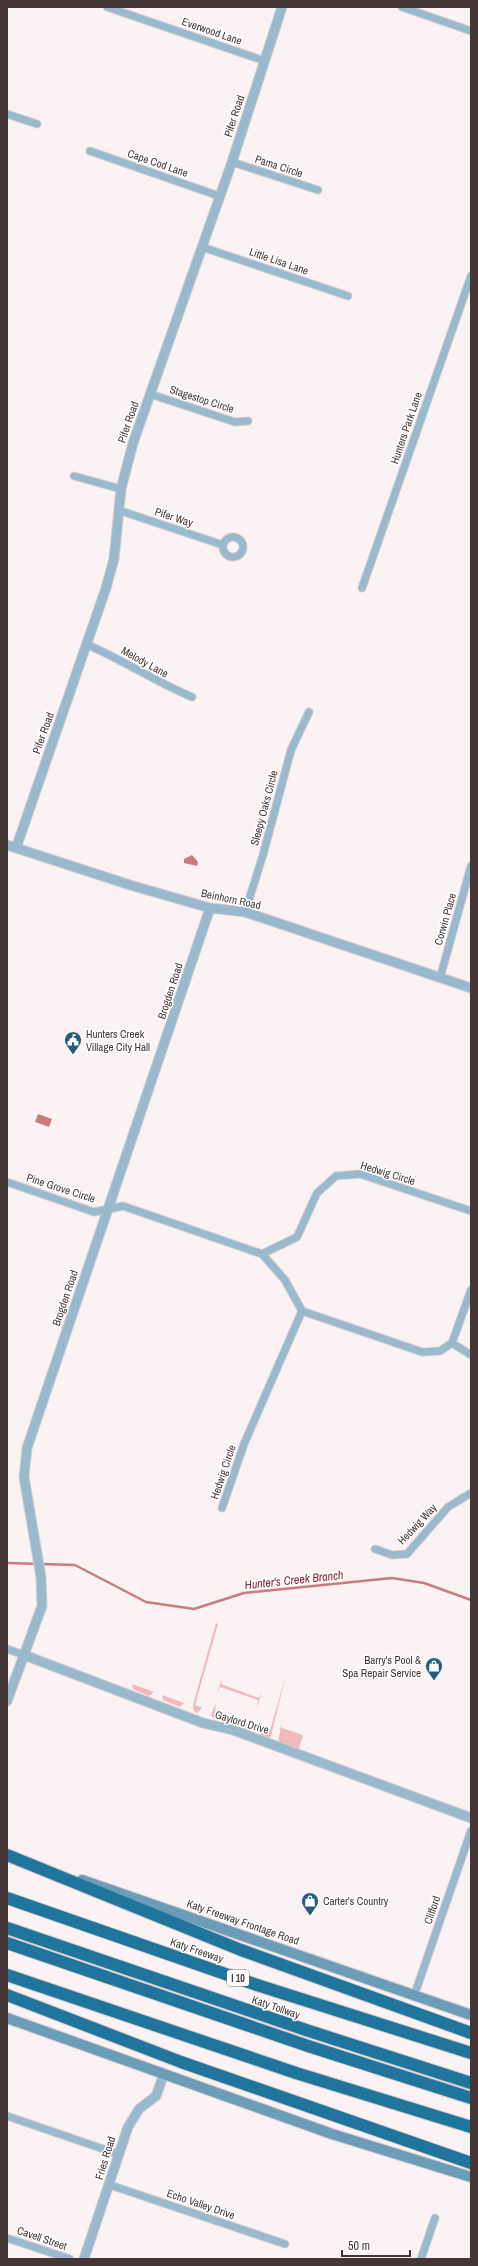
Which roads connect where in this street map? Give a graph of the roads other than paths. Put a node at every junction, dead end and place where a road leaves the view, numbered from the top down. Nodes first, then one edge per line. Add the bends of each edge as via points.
1 (107, 7) edge
2 (282, 7) edge
3 (402, 7) edge
4 (471, 31) edge
5 (265, 61) junction
6 (7, 114) edge
7 (36, 124) dead end
8 (90, 152) dead end
9 (232, 162) junction
10 (318, 190) dead end
11 (218, 196) junction
12 (202, 247) junction
13 (471, 276) edge
14 (348, 296) dead end
15 (150, 394) junction
16 (248, 421) dead end
17 (74, 476) dead end
18 (121, 489) junction
19 (118, 510) junction
20 (223, 545) dead end
21 (362, 588) dead end
22 (88, 645) junction
23 (192, 697) dead end
24 (309, 712) dead end
25 (7, 845) edge
26 (16, 848) junction
27 (471, 866) edge
28 (210, 908) junction
29 (245, 912) junction
30 (440, 978) junction
31 (471, 988) edge
32 (7, 1182) edge
33 (109, 1208) junction
34 (471, 1212) edge
35 (262, 1254) junction
36 (471, 1290) edge
37 (302, 1311) junction
38 (452, 1343) junction
39 (471, 1355) edge
40 (471, 1493) edge
41 (222, 1508) dead end
42 (375, 1549) dead end
43 (7, 1649) edge
44 (24, 1655) junction
45 (7, 1701) edge
46 (471, 1818) edge
47 (471, 1831) edge
48 (7, 1854) edge
49 (7, 1898) edge
50 (7, 1928) edge
51 (7, 1943) edge
52 (7, 1975) edge
53 (7, 1994) edge
54 (414, 1996) junction
55 (471, 2015) edge
56 (7, 2018) edge
57 (471, 2033) edge
58 (471, 2053) edge
59 (164, 2074) junction
60 (471, 2082) edge
61 (471, 2098) edge
62 (7, 2116) edge
63 (471, 2127) edge
64 (118, 2154) junction
65 (471, 2163) edge
66 (471, 2178) edge
67 (110, 2184) junction
68 (435, 2218) dead end
69 (7, 2238) edge
70 (285, 2244) dead end
71 (70, 2259) edge
72 (84, 2259) edge
73 (421, 2259) edge

1 - 5 street, Everwood Lane
2 - 5 street, Pifer Road
3 - 4 street
5 - 9 street, Pifer Road
6 - 7 street
8 - 11 street, Cape Cod Lane
9 - 10 street, Pama Circle
9 - 11 street, Pifer Road
11 - 12 street, Pifer Road
12 - 14 street, Little Lisa Lane
12 - 15 street, Pifer Road
13 - 21 street, Hunters Park Lane
15 - 16 street, Stagestop Circle via 235,422
15 - 18 street, Pifer Road
17 - 18 street
18 - 19 street, Pifer Road
19 - 20 street, Pifer Way
19 - 22 street, Pifer Road via 114,559
22 - 23 street, Melody Lane
22 - 26 street, Pifer Road
24 - 29 street, Sleepy Oaks Circle via 291,750
25 - 26 street, Beinhorn Road
26 - 28 street, Beinhorn Road
27 - 30 street, Corwin Place
28 - 29 street, Beinhorn Road
28 - 33 street, Brogden Road
29 - 30 street, Beinhorn Road
30 - 31 street, Beinhorn Road
32 - 33 street, Pine Grove Circle via 94,1212
33 - 35 street via 123,1206
33 - 44 street, Brogden Road via 27,1448 24,1477 41,1577 42,1606
34 - 35 street, Hedwig Circle via 360,1174 336,1176 317,1193 297,1236
35 - 37 street via 285,1280
36 - 38 street
37 - 38 street via 422,1352 440,1351
37 - 41 street, Hedwig Circle via 244,1444
38 - 39 street
40 - 42 street, Hedwig Way via 448,1507 406,1554 392,1555
43 - 44 street, Gaylord Drive
44 - 45 street, Brogden Road
44 - 46 street, Gaylord Drive via 203,1723 240,1732
47 - 54 street, Clifford
48 - 54 main road, Katy Freeway Frontage Road
48 - 57 highway via 249,1952
49 - 58 highway, Katy Freeway / I 10 via 257,1984
50 - 60 highway, Katy Tollway via 306,2030
51 - 61 highway via 256,2029
52 - 63 highway via 289,2071
53 - 65 highway via 181,2062
54 - 55 main road, Katy Freeway Frontage Road
56 - 59 main road
59 - 64 street, Fries Road via 156,2096 139,2109 128,2127
59 - 66 main road via 332,2134
62 - 64 street
64 - 67 street, Fries Road
67 - 70 street, Echo Valley Drive
67 - 72 street, Fries Road
68 - 73 street
69 - 71 street, Cavell Street

